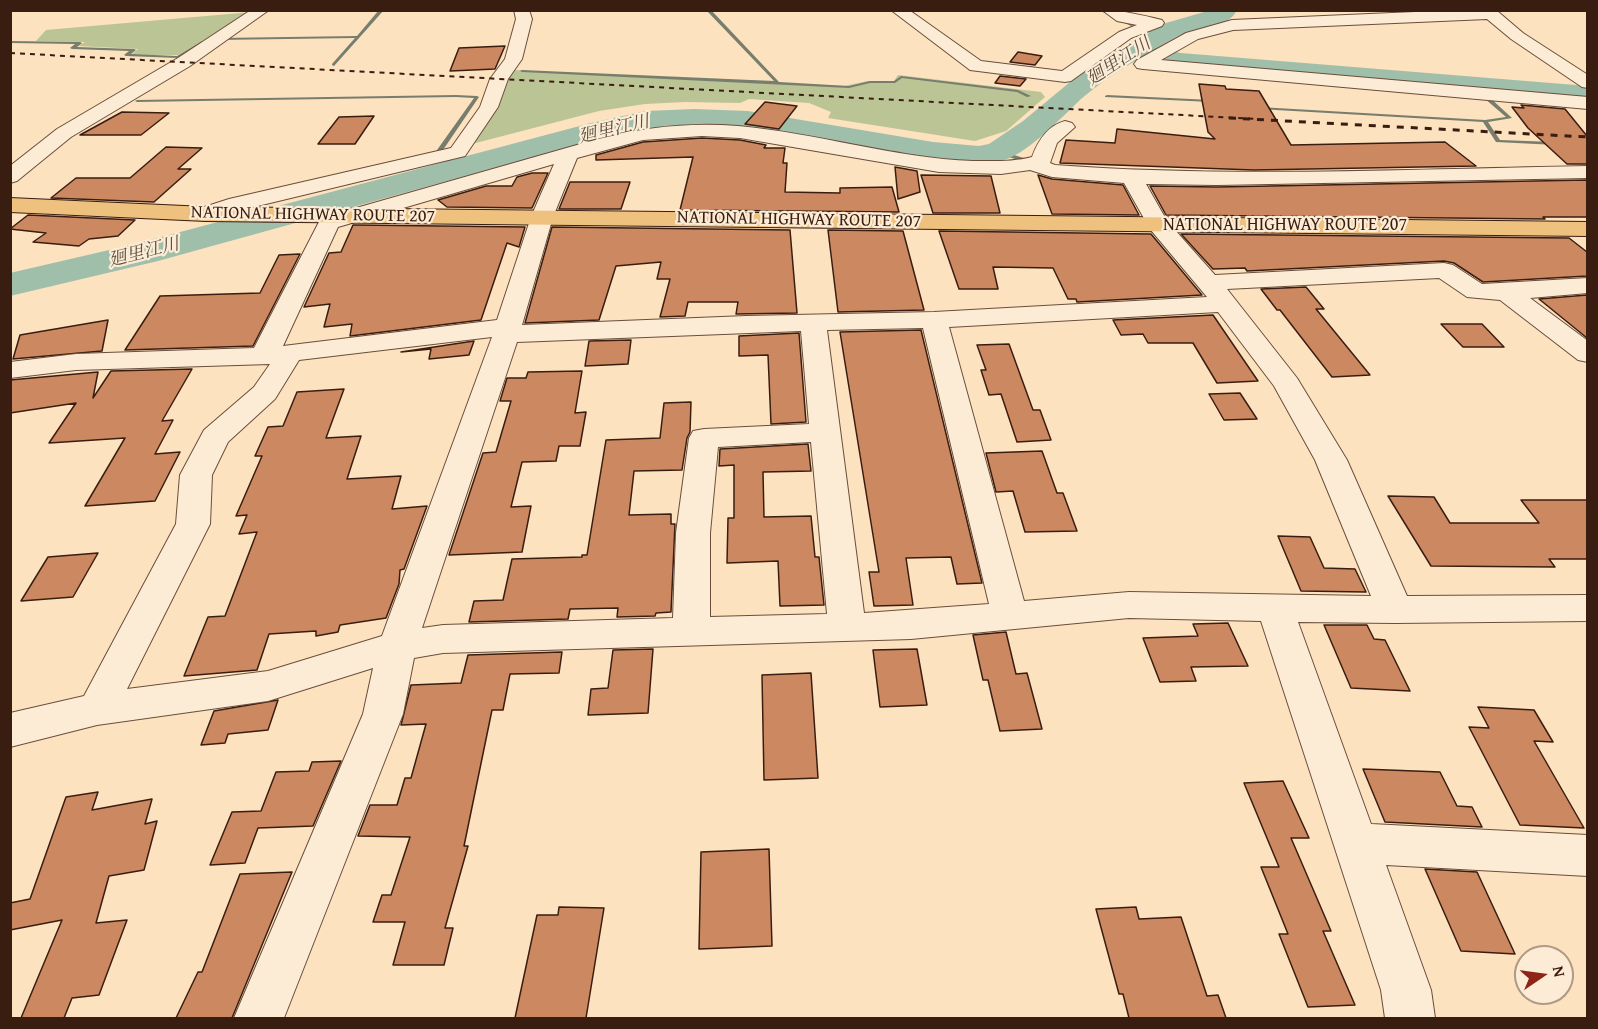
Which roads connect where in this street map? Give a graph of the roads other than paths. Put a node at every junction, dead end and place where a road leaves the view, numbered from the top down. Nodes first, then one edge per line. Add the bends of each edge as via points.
1 (262, 10) edge
2 (521, 10) edge
3 (898, 10) edge
4 (1109, 10) edge
5 (1245, 10) edge
6 (1487, 12) edge
7 (1176, 18) dead end
8 (1156, 23) junction
9 (1232, 25) junction
10 (1125, 35) junction
11 (1162, 52) junction
12 (1584, 77) edge
13 (1587, 103) edge
14 (1065, 127) dead end
15 (565, 155) junction
16 (1037, 162) junction
17 (1587, 172) edge
18 (10, 177) edge
19 (1131, 177) junction
20 (10, 205) edge
21 (206, 214) junction
22 (348, 216) junction
23 (542, 217) junction
24 (1158, 224) junction
25 (1587, 229) edge
26 (1587, 285) edge
27 (1506, 292) junction
28 (1216, 294) junction
29 (934, 320) junction
30 (813, 323) junction
31 (507, 330) junction
32 (277, 354) junction
33 (1587, 354) edge
34 (10, 370) edge
35 (825, 432) junction
36 (1275, 608) junction
37 (1587, 608) edge
38 (1395, 610) junction
39 (1010, 616) junction
40 (846, 627) junction
41 (691, 632) junction
42 (397, 646) junction
43 (97, 709) junction
44 (10, 730) edge
45 (1355, 843) junction
46 (1587, 855) edge
47 (259, 1018) edge
48 (1410, 1018) edge

1 - 18 street via 184,62 64,133
2 - 21 street via 524,20 513,59 499,79 489,107 458,152
3 - 10 street via 976,66 1065,77
4 - 8 street via 1122,18
5 - 9 street
6 - 9 street
6 - 12 street via 1517,36
7 - 8 street
8 - 10 street
9 - 11 street via 1192,36
10 - 11 street
11 - 13 street via 1143,64
14 - 16 street via 1048,141
15 - 16 street via 643,134 702,130 741,132 939,166 1001,168
15 - 22 street
15 - 23 street via 567,159
16 - 19 street via 1052,171
17 - 19 street
19 - 24 street
20 - 21 highway, NATIONAL HIGHWAY ROUTE 207
21 - 22 highway, NATIONAL HIGHWAY ROUTE 207
22 - 23 highway, NATIONAL HIGHWAY ROUTE 207
22 - 32 street via 325,228
23 - 24 highway, NATIONAL HIGHWAY ROUTE 207
23 - 31 street
24 - 25 highway, NATIONAL HIGHWAY ROUTE 207
24 - 28 street
26 - 27 street
27 - 28 street via 1476,292 1444,270
27 - 33 street
28 - 29 street
28 - 38 street via 1287,384 1331,460
29 - 30 street
29 - 39 street
30 - 31 street
30 - 35 street
31 - 32 street
31 - 42 street
32 - 34 street via 76,362
32 - 43 street via 265,393 215,437 196,476 193,524
35 - 40 street
35 - 41 street via 704,438 693,533
36 - 38 street
36 - 39 street via 1129,605
36 - 45 street
37 - 38 street
39 - 40 street via 911,626
40 - 41 street
41 - 42 street via 443,639
42 - 43 street via 268,686
42 - 47 street via 383,714
43 - 44 street
45 - 46 street
45 - 48 street via 1406,990

